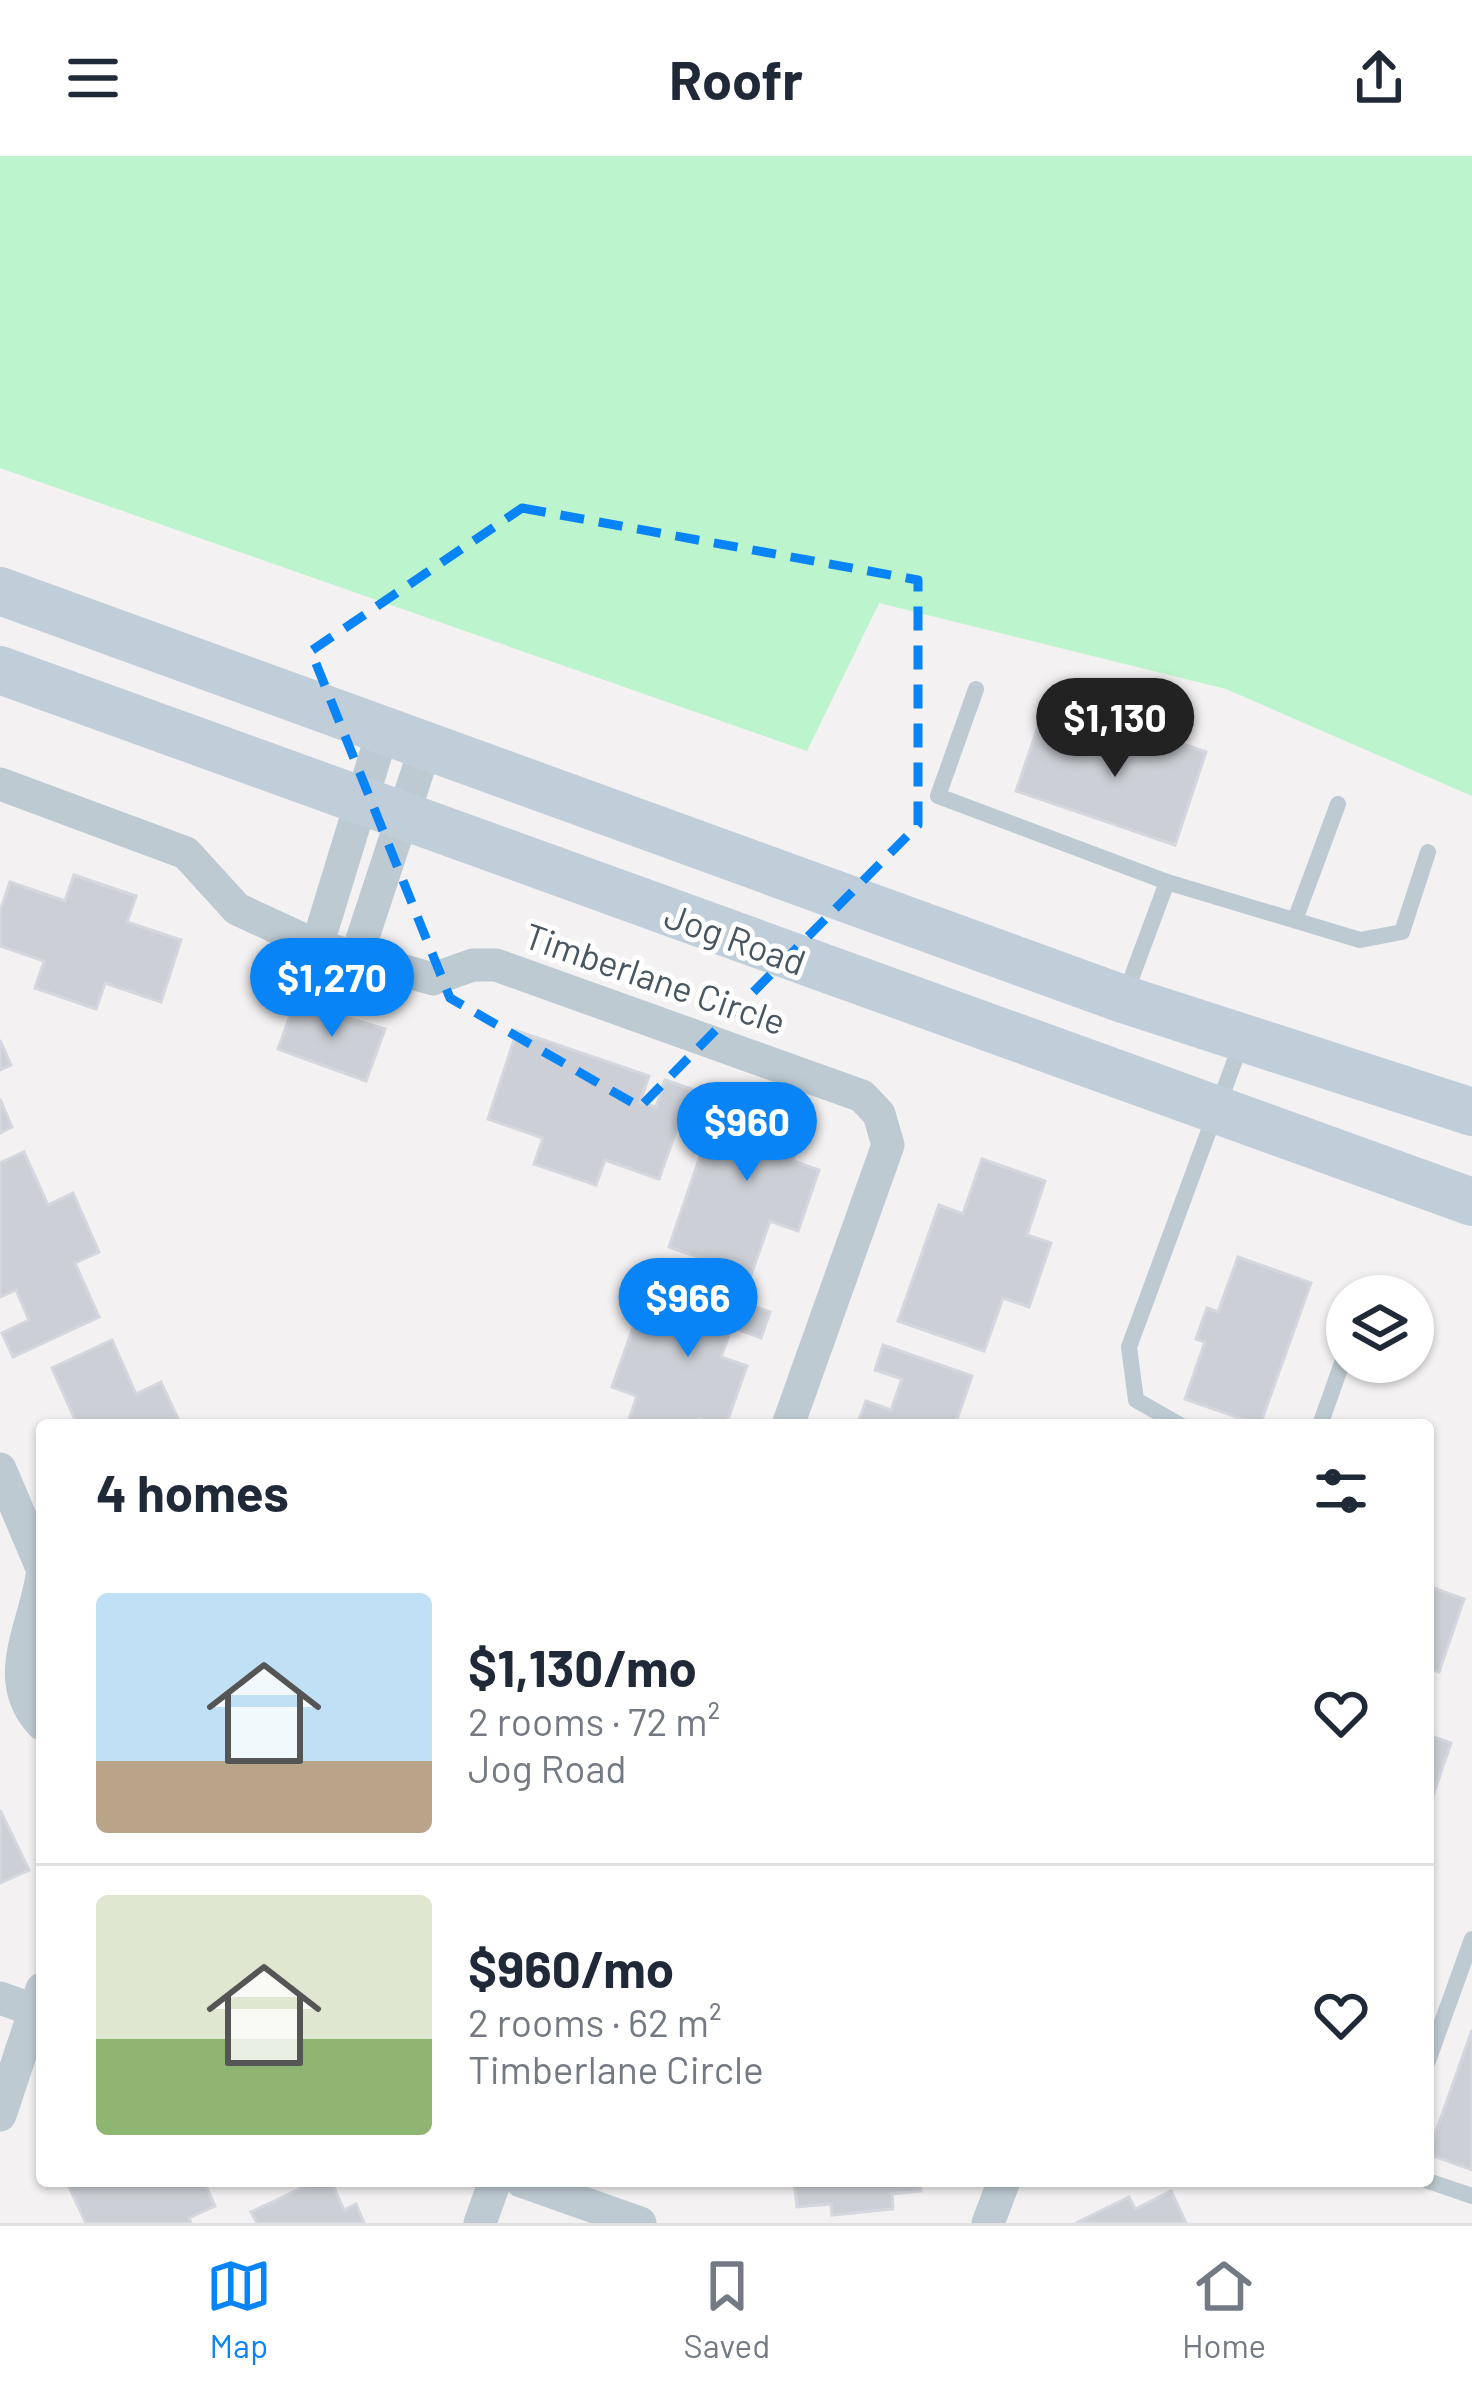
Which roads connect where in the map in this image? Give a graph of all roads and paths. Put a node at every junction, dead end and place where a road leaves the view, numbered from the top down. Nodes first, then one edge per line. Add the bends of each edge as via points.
1 (0, 591) edge
2 (0, 670) edge
3 (976, 689) dead end
4 (404, 741) junction
5 (0, 784) edge
6 (357, 803) junction
7 (1338, 804) dead end
8 (402, 819) junction
9 (1429, 852) dead end
10 (1167, 882) junction
11 (1294, 920) junction
12 (317, 946) junction
13 (356, 958) junction
14 (1124, 999) junction
15 (1244, 1036) junction
16 (1218, 1112) junction
17 (1472, 1112) edge
18 (1472, 1202) edge
19 (1335, 1383) edge
20 (790, 1419) edge
21 (1169, 1419) edge
22 (1322, 1419) edge
23 (0, 1468) edge
24 (36, 1557) edge
25 (36, 1596) edge
26 (36, 1717) edge
27 (1472, 1939) edge
28 (0, 1998) edge
29 (36, 2003) edge
30 (36, 2015) edge
31 (1434, 2045) edge
32 (0, 2115) edge
33 (1434, 2183) edge
34 (494, 2187) edge
35 (538, 2187) edge
36 (1002, 2187) edge
37 (1472, 2196) edge
38 (480, 2223) edge
39 (640, 2223) edge
40 (988, 2223) edge

1 - 4 main road, Jog Road
2 - 6 main road, Jog Road
3 - 10 lane via 938,796
4 - 6 street
4 - 8 street
4 - 14 main road, Jog Road
5 - 12 street, Timberlane Circle via 186,853 237,909
6 - 8 main road, Jog Road
6 - 12 street
7 - 11 lane
8 - 13 street
8 - 16 main road, Jog Road
9 - 11 lane via 1402,932 1360,940
10 - 11 lane
10 - 14 lane
12 - 13 street, Timberlane Circle
13 - 20 street, Timberlane Circle via 434,979 496,965 838,1085 879,1114 889,1145
14 - 15 main road, Jog Road
15 - 16 lane
15 - 17 main road, Jog Road
16 - 18 main road, Jog Road
16 - 21 lane via 1129,1347 1136,1400
19 - 22 lane
23 - 24 street
25 - 26 street via 16,1678
27 - 31 lane
28 - 29 street
30 - 32 street
33 - 37 lane
34 - 38 street
35 - 39 street
36 - 40 street

